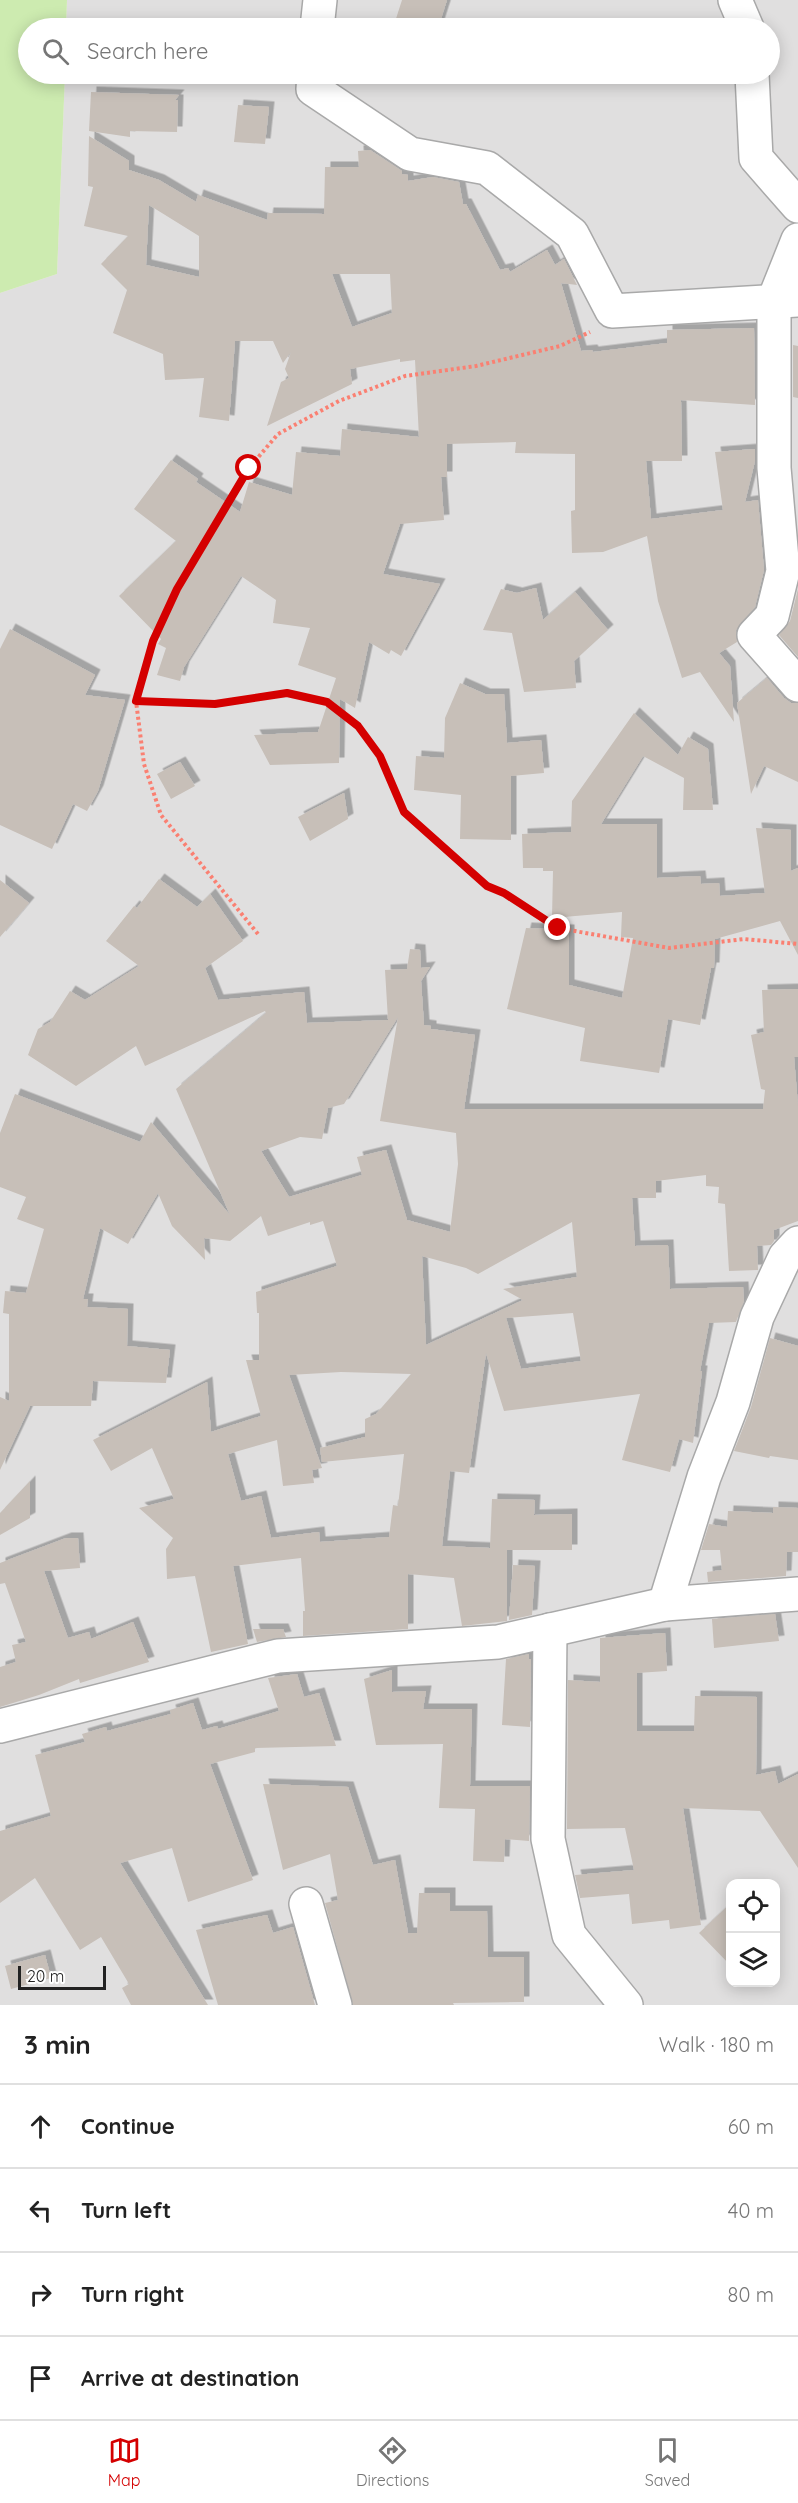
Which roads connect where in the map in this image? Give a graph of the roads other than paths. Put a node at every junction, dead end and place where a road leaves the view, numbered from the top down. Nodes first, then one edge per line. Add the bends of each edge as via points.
1 (320, 0) edge
2 (735, 0) edge
3 (318, 18) edge
4 (743, 18) edge
5 (313, 84) edge
6 (752, 84) edge
7 (798, 206) edge
8 (798, 240) edge
9 (786, 300) edge
10 (798, 685) edge
11 (798, 1243) edge
12 (798, 1594) edge
13 (665, 1604) junction
14 (550, 1630) junction
15 (0, 1726) edge
16 (306, 1904) dead end
17 (335, 2005) edge
18 (626, 2005) edge

1 - 3 street
2 - 4 street
5 - 9 street via 313,89 410,154 487,168 572,234 612,311
6 - 7 street via 756,158
8 - 9 street
9 - 10 street via 774,468 783,571 772,616 754,635
11 - 13 street via 785,1257 758,1317
12 - 13 street
13 - 14 street
14 - 15 street via 498,1642 278,1656
14 - 18 street via 548,1839 569,1935
16 - 17 street

